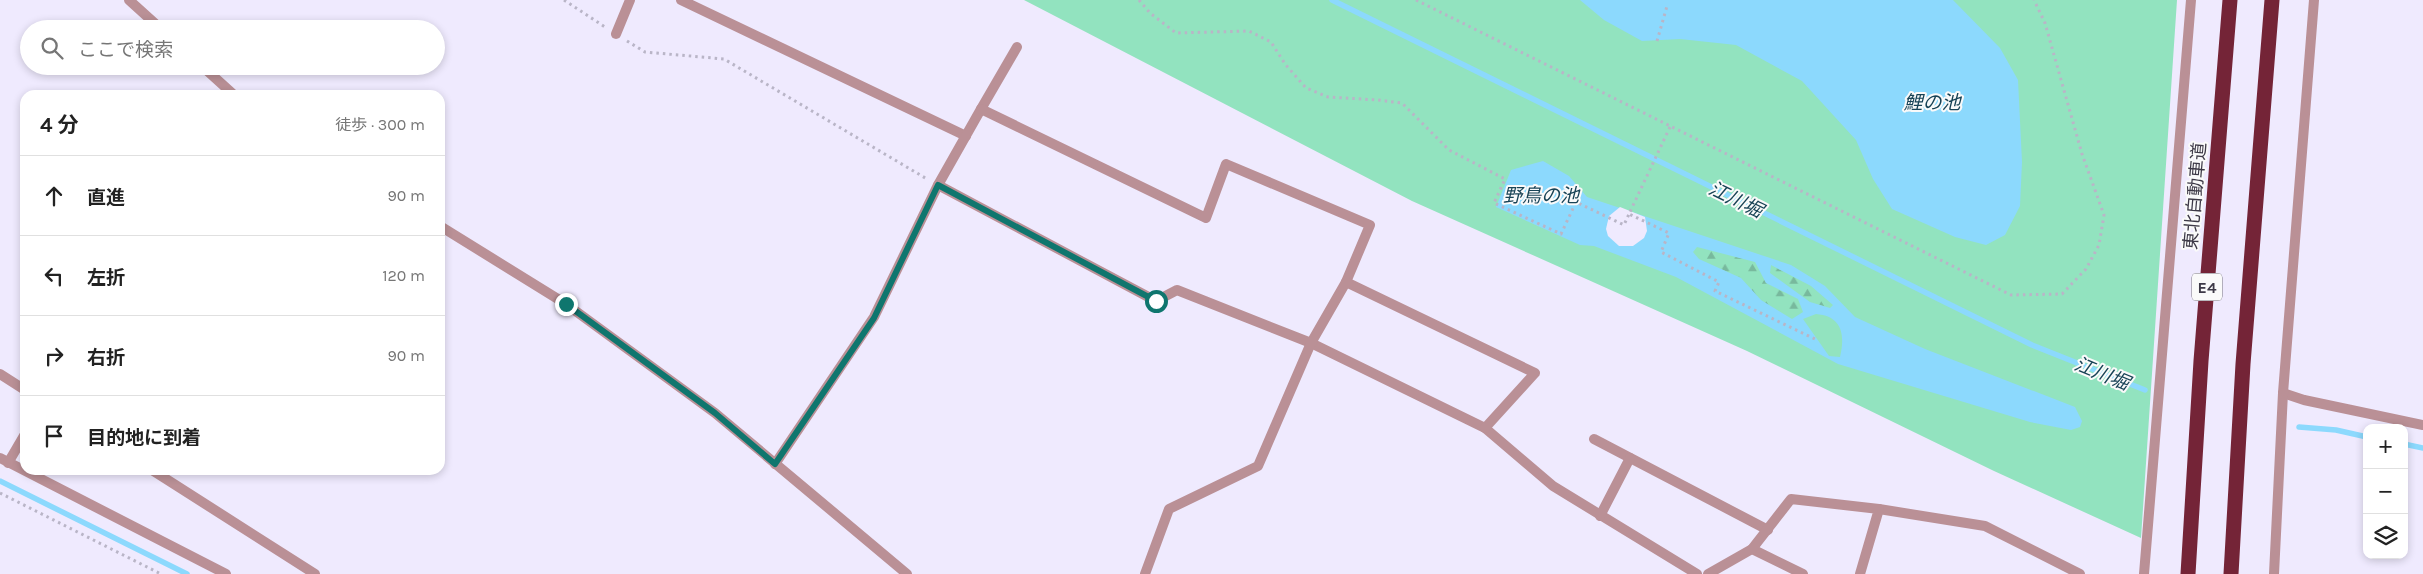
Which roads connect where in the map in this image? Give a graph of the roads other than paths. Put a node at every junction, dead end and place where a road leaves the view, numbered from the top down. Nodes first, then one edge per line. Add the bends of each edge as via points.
1 (129, 0) edge
2 (146, 0) edge
3 (630, 0) edge
4 (681, 0) edge
5 (2191, 0) edge
6 (2230, 0) edge
7 (2272, 0) edge
8 (2314, 0) edge
9 (139, 9) junction
10 (151, 20) edge
11 (616, 34) road end
12 (1017, 46) dead end
13 (212, 75) edge
14 (228, 90) edge
15 (981, 109) junction
16 (966, 136) junction
17 (938, 185) junction
18 (445, 229) edge
19 (1346, 282) junction
20 (1311, 343) junction
21 (0, 374) edge
22 (20, 387) edge
23 (2284, 393) junction
24 (2423, 425) edge
25 (1485, 428) junction
26 (1594, 439) dead end
27 (20, 440) edge
28 (1630, 458) junction
29 (4, 460) edge
30 (775, 464) junction
31 (20, 468) edge
32 (33, 475) edge
33 (160, 475) edge
34 (1879, 509) junction
35 (1600, 516) junction
36 (1768, 530) junction
37 (1752, 549) junction
38 (226, 574) edge
39 (316, 574) edge
40 (907, 574) edge
41 (1145, 574) edge
42 (1698, 574) edge
43 (1708, 574) edge
44 (1803, 574) edge
45 (1860, 574) edge
46 (2080, 574) edge
47 (2144, 574) edge
48 (2188, 574) edge
49 (2231, 574) edge
50 (2274, 574) edge

1 - 9 street
2 - 9 street
3 - 11 street
4 - 16 street
5 - 47 street
6 - 48 highway, 東北自動車道 / E4 via 2201,361
7 - 49 highway, E4 via 2243,364
8 - 23 street
9 - 10 street
12 - 15 street
13 - 14 street
15 - 16 street
15 - 19 street via 1206,218 1226,164 1370,225
16 - 17 street
17 - 20 street via 1156,301 1177,290
17 - 30 street via 874,318
18 - 30 street via 566,304 715,413
19 - 20 street
19 - 25 street via 1535,373
20 - 25 street
20 - 41 street via 1258,466 1169,509
21 - 22 street
23 - 24 street
23 - 50 street
25 - 35 street via 1553,486
26 - 28 street
27 - 29 street
28 - 35 street
28 - 36 street
29 - 31 street
30 - 40 street
32 - 38 street
33 - 39 street
34 - 36 street via 1791,500
34 - 45 street
34 - 46 street via 1985,526
35 - 42 street
36 - 37 street
37 - 43 street
37 - 44 street

